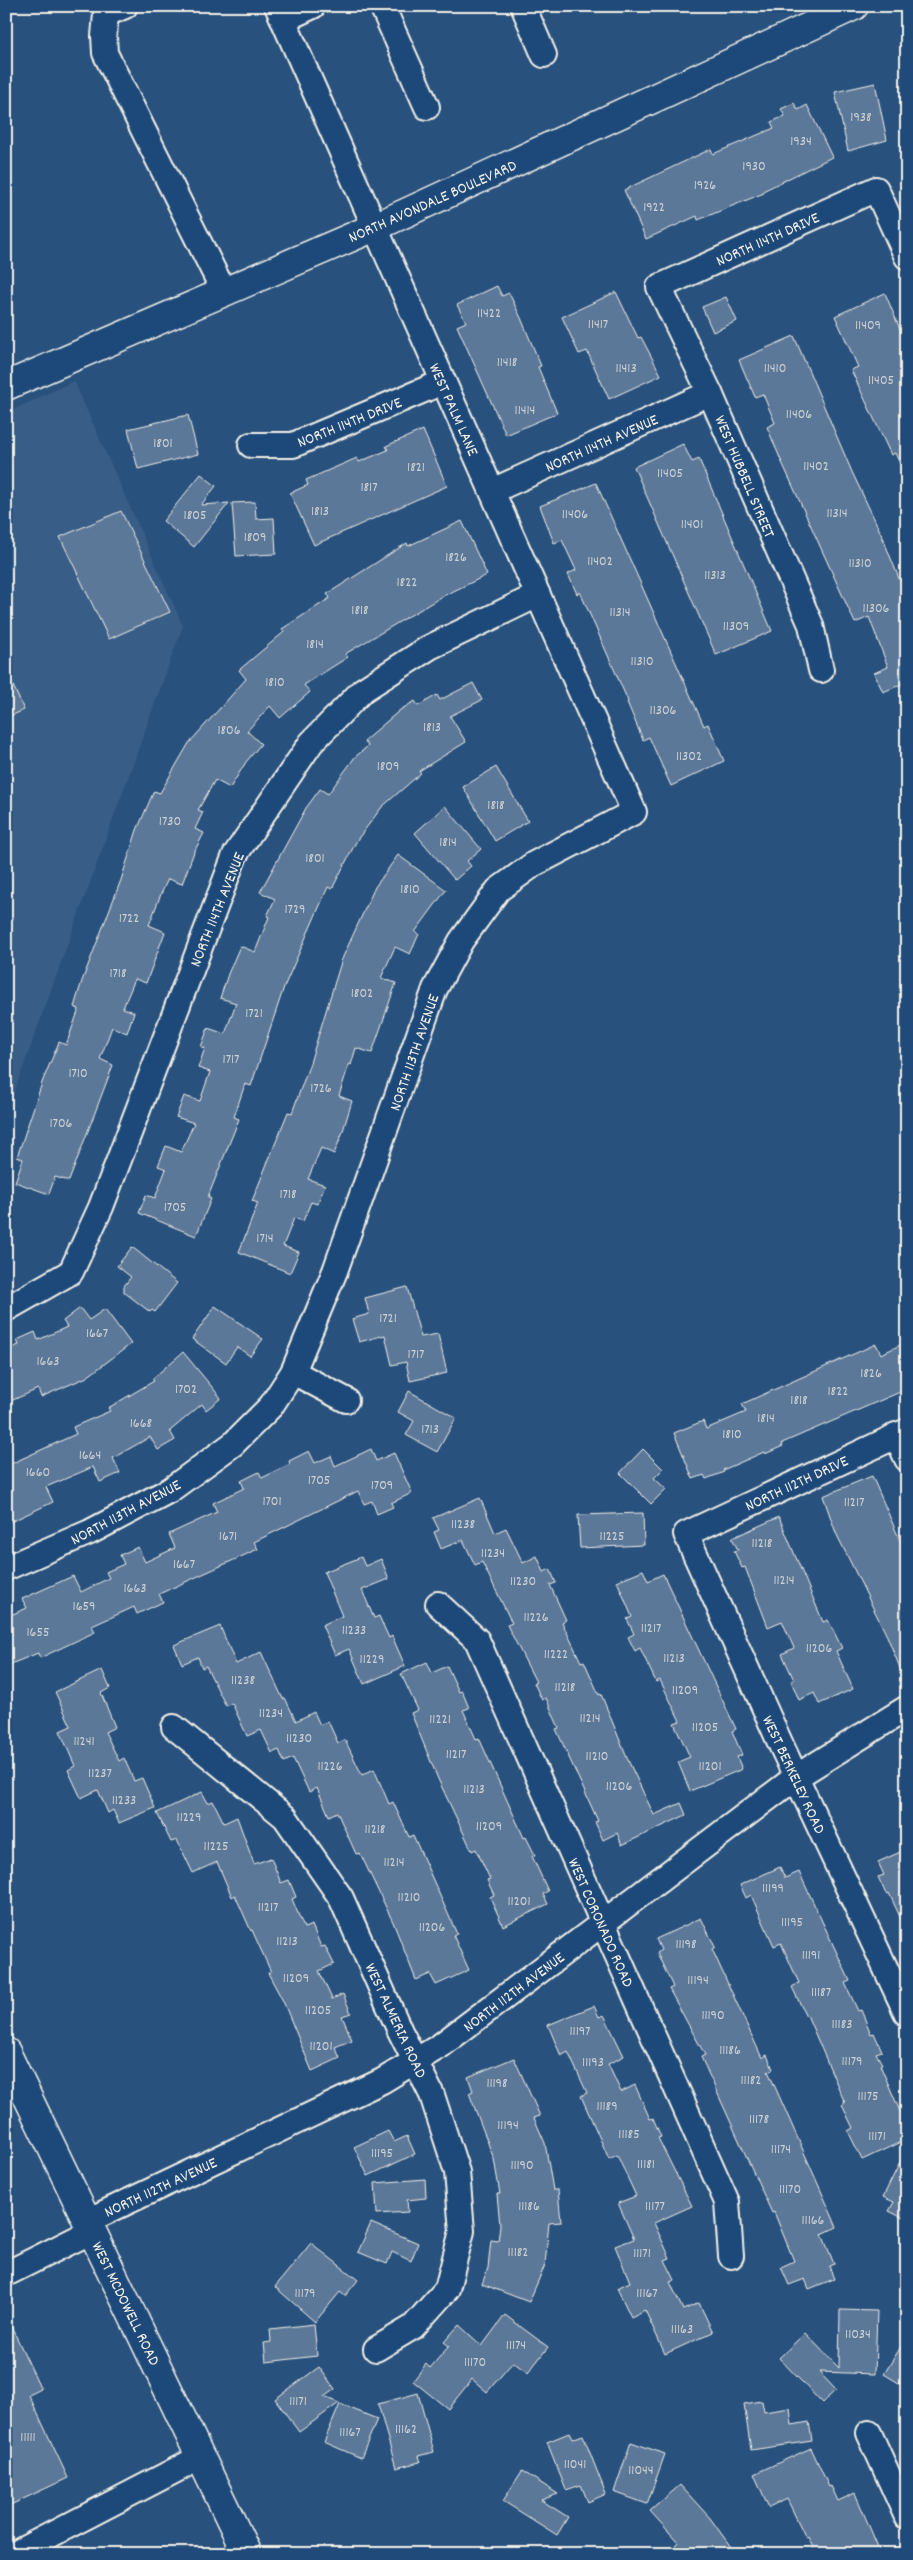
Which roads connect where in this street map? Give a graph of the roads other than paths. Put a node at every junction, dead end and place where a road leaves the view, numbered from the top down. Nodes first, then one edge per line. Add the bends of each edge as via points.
1 (125, 6) edge
2 (313, 6) edge
3 (382, 6) edge
4 (523, 6) edge
5 (841, 9) edge
6 (280, 13) edge
7 (544, 55) dead end
8 (427, 107) dead end
9 (374, 227) junction
10 (907, 257) edge
11 (659, 287) joint
12 (224, 292) junction
13 (443, 382) junction
14 (6, 386) edge
15 (710, 393) junction
16 (252, 445) dead end
17 (492, 492) junction
18 (538, 595) junction
19 (821, 670) dead end
20 (634, 812) joint
21 (6, 1309) edge
22 (293, 1372) junction
23 (346, 1400) dead end
24 (901, 1433) edge
25 (907, 1459) edge
26 (686, 1534) joint
27 (6, 1568) edge
28 (438, 1604) dead end
29 (907, 1708) edge
30 (174, 1727) dead end
31 (796, 1777) junction
32 (602, 1924) junction
33 (907, 2014) edge
34 (6, 2052) edge
35 (415, 2062) junction
36 (89, 2226) junction
37 (731, 2256) dead end
38 (6, 2274) edge
39 (376, 2349) dead end
40 (869, 2433) dead end
41 (202, 2457) junction
42 (907, 2516) edge
43 (14, 2554) edge
44 (247, 2554) edge

1 - 12 street via 106,14 105,53
2 - 6 street
3 - 8 street
4 - 7 street
5 - 9 main road, NORTH AVONDALE BOULEVARD
6 - 9 street, WEST PALM LANE
9 - 12 main road, NORTH AVONDALE BOULEVARD
9 - 13 street, WEST PALM LANE
10 - 11 street, NORTH 114TH DRIVE via 876,189
11 - 15 street, WEST HUBBELL STREET
12 - 14 main road, NORTH AVONDALE BOULEVARD
13 - 16 street, NORTH 114TH DRIVE via 293,445
13 - 17 street, WEST PALM LANE
15 - 17 street, NORTH 114TH AVENUE
15 - 19 street, WEST HUBBELL STREET via 811,626
17 - 18 street, WEST PALM LANE
18 - 20 street, WEST PALM LANE
18 - 21 street, NORTH 114TH AVENUE via 430,647 363,690 311,743 236,855 101,1207 71,1272
20 - 22 street, NORTH 113TH AVENUE via 534,864 498,890 461,941 435,989 338,1262
22 - 23 street
22 - 27 street, NORTH 113TH AVENUE via 271,1406 232,1444 170,1490 90,1532
24 - 25 street
24 - 26 street, NORTH 112TH DRIVE
26 - 31 street, WEST BERKELEY ROAD
28 - 32 street, WEST CORONADO ROAD via 477,1640
29 - 31 street, NORTH 112TH AVENUE
30 - 35 street, WEST ALMERIA ROAD via 286,1817 342,1898
31 - 32 street, NORTH 112TH AVENUE
31 - 33 street, WEST BERKELEY ROAD
32 - 35 street, NORTH 112TH AVENUE
32 - 37 street, WEST CORONADO ROAD via 727,2202
34 - 36 main road, WEST MCDOWELL ROAD
35 - 36 street, NORTH 112TH AVENUE
35 - 39 street, WEST ALMERIA ROAD via 432,2095 456,2172 462,2231 447,2289 413,2327
36 - 38 street, NORTH 112TH AVENUE
36 - 41 main road, WEST MCDOWELL ROAD
40 - 42 street
41 - 43 street
41 - 44 main road, WEST MCDOWELL ROAD

